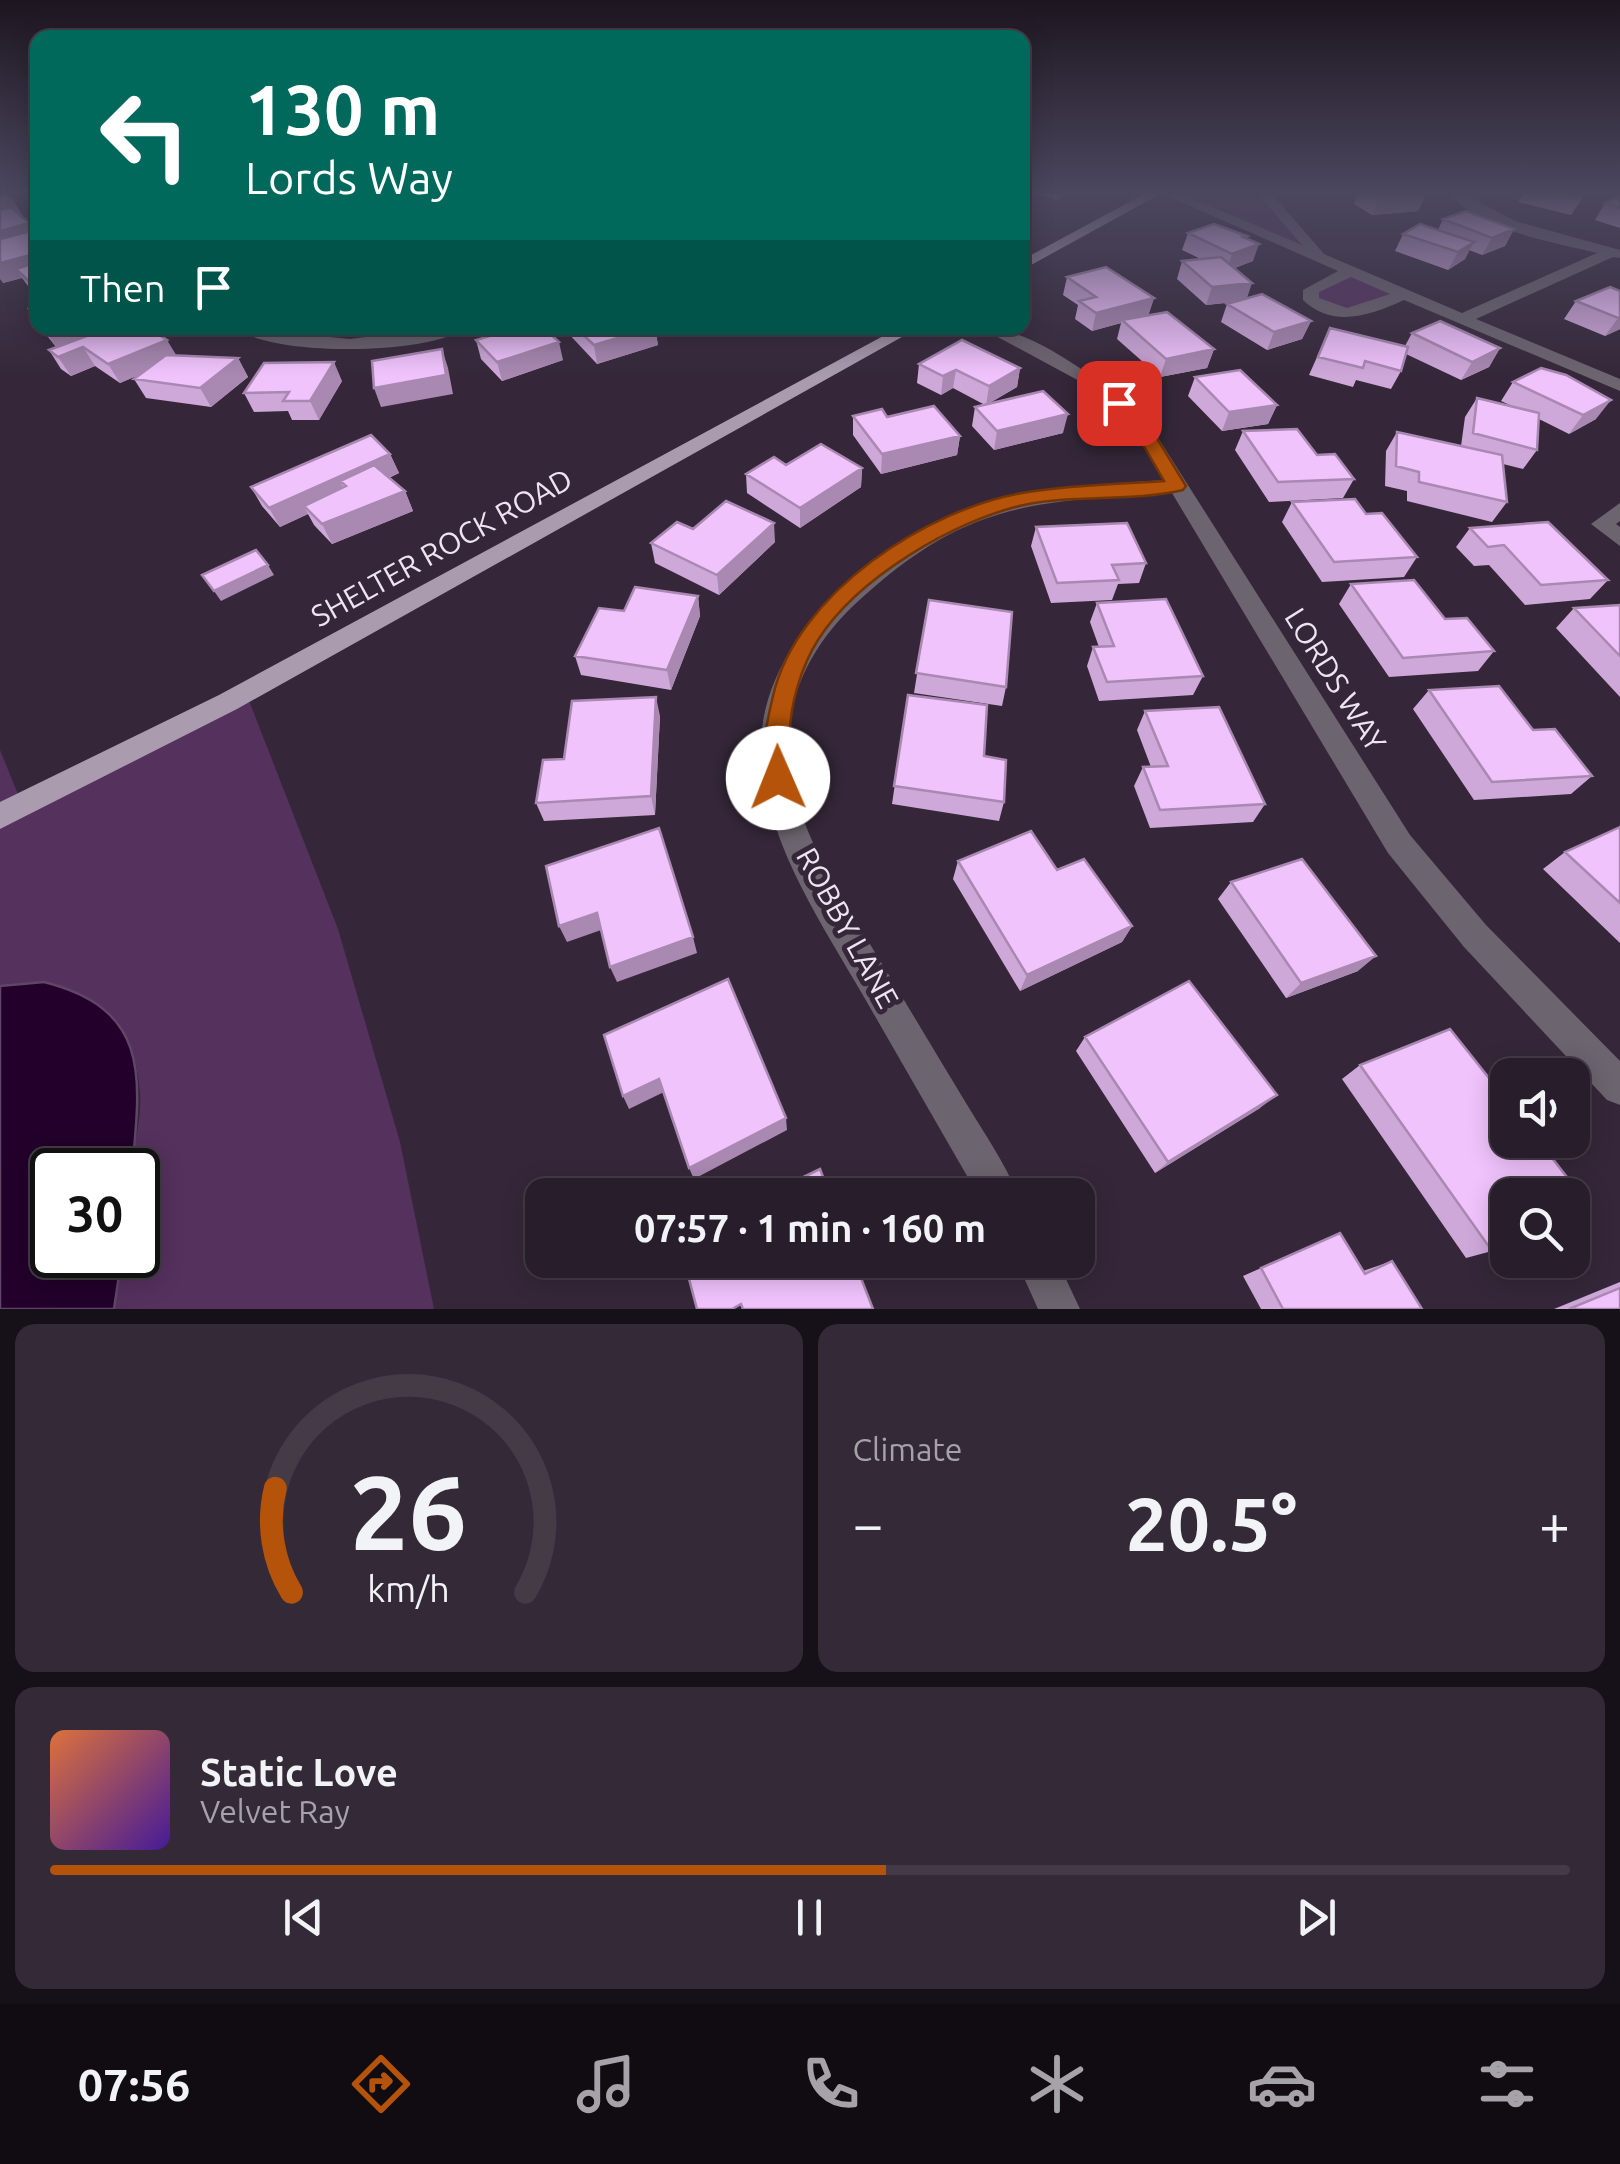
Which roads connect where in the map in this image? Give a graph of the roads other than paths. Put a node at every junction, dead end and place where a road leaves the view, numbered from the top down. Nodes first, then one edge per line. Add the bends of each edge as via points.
1 (1611, 255) edge
2 (1320, 256) edge
3 (1353, 270) junction
4 (1405, 292) junction
5 (1464, 318) junction
6 (262, 335) edge
7 (415, 335) edge
8 (897, 335) edge
9 (1005, 335) edge
10 (1620, 386) edge
11 (1177, 486) junction
12 (1620, 510) edge
13 (1620, 538) edge
14 (0, 816) edge
15 (1620, 1086) edge
16 (989, 1178) edge
17 (1044, 1278) edge
18 (1059, 1309) edge

1 - 5 street
2 - 3 street
3 - 4 street
3 - 4 street via 1311,290 1311,300 1351,314
4 - 5 street
5 - 10 street
6 - 7 street via 360,344
8 - 14 main road, SHELTER ROCK ROAD via 228,702
9 - 11 street, LORDS WAY via 1037,348 1119,403
11 - 15 street, LORDS WAY via 1399,844 1474,936
11 - 16 street, ROBBY LANE via 1026,498 966,515 925,536 844,596 808,636 788,682 777,728 778,778 798,839
12 - 13 street via 1602,524
17 - 18 street

